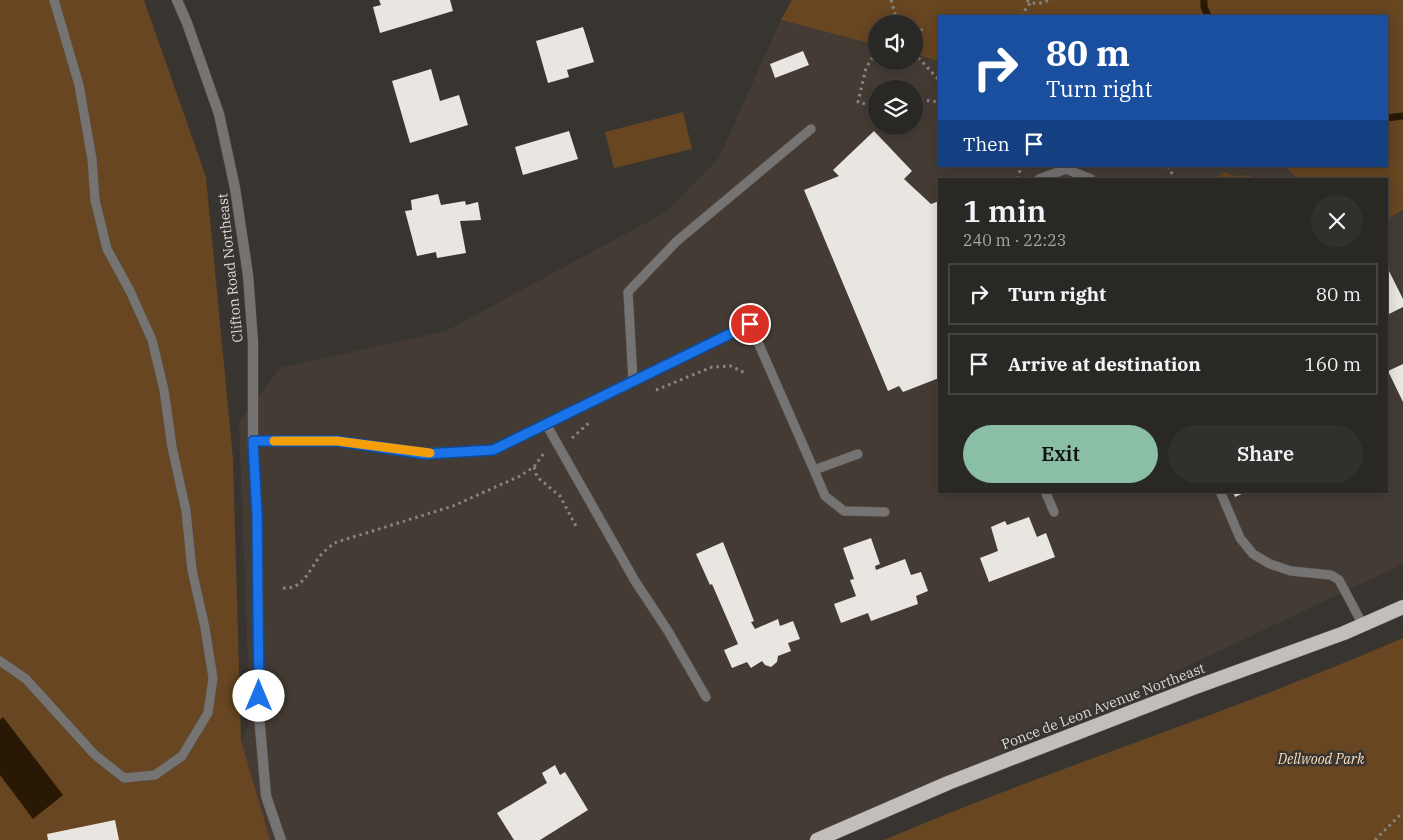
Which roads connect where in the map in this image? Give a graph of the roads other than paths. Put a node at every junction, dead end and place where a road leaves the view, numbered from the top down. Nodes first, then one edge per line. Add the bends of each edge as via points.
1 (54, 0) edge
2 (176, 0) edge
3 (811, 129) dead end
4 (1042, 178) edge
5 (1088, 178) edge
6 (633, 381) junction
7 (546, 424) junction
8 (253, 441) junction
9 (858, 454) dead end
10 (814, 470) junction
11 (1046, 493) edge
12 (1221, 493) edge
13 (885, 512) dead end
14 (1054, 512) dead end
15 (1403, 607) edge
16 (1363, 625) junction
17 (0, 661) edge
18 (706, 696) dead end
19 (281, 840) edge
20 (816, 840) edge

1 - 17 lane via 79,85 92,159 95,200 107,249 152,340 164,390 186,511 192,570 213,678 208,713 182,756 155,775 124,778 94,754 26,678
2 - 8 street, Clifton Road Northeast via 219,114 235,188 248,275
3 - 6 lane via 677,241 628,292
4 - 5 lane via 1066,169
6 - 7 lane
6 - 10 lane via 750,324
7 - 8 lane via 493,450 425,454 337,441
7 - 18 lane via 635,581
8 - 19 street, Clifton Road Northeast via 259,715 266,796
9 - 10 lane
10 - 13 lane via 825,496 844,510
11 - 14 lane
12 - 16 lane via 1240,538 1253,554 1292,571 1331,575 1339,580
15 - 16 highway, Ponce de Leon Avenue Northeast
16 - 20 highway, Ponce de Leon Avenue Northeast via 948,783

